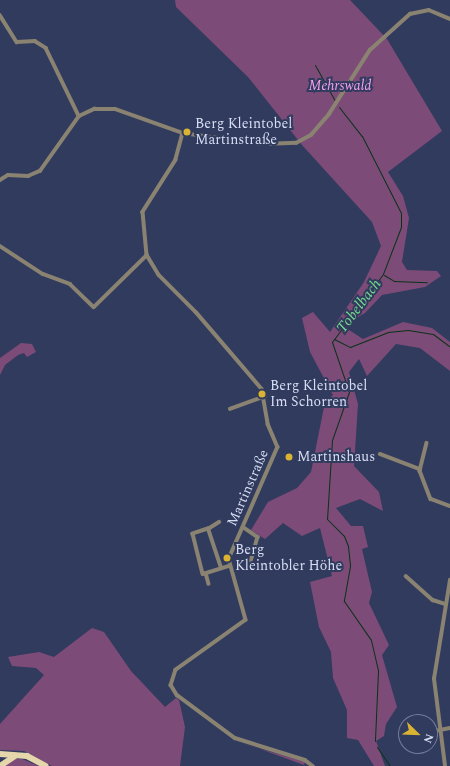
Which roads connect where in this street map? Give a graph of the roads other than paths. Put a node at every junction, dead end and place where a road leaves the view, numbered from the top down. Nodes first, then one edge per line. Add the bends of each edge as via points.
1 (0, 15) edge
2 (450, 19) edge
3 (79, 116) junction
4 (183, 133) junction
5 (0, 180) edge
6 (0, 246) edge
7 (147, 255) junction
8 (265, 396) junction
9 (230, 409) dead end
10 (427, 443) dead end
11 (380, 454) dead end
12 (420, 469) junction
13 (450, 506) edge
14 (219, 522) dead end
15 (243, 527) junction
16 (208, 529) junction
17 (251, 561) dead end
18 (229, 566) junction
19 (221, 568) junction
20 (206, 573) junction
21 (406, 576) dead end
22 (450, 580) edge
23 (209, 584) dead end
24 (445, 604) junction
25 (450, 728) edge
26 (439, 730) junction
27 (0, 754) edge
28 (450, 764) edge
29 (0, 766) edge
30 (42, 766) edge
31 (313, 766) edge
32 (445, 766) edge

1 - 3 street via 17,42 35,41 46,48
2 - 4 street via 432,11 417,11 385,34 370,50 329,114 311,134 296,143 235,143
3 - 4 street via 94,109 115,109
3 - 5 street via 40,172 28,176 8,175
4 - 7 street via 176,160 144,212
6 - 7 street via 43,274 70,284 94,307
7 - 8 street via 159,275 211,328
8 - 9 street
8 - 15 street, Martinstraße via 268,424 278,447
10 - 12 street
11 - 12 street
12 - 13 street via 431,499
14 - 16 street
15 - 17 street via 258,537
15 - 18 street, Martinstraße
16 - 19 street
16 - 20 street via 193,534 191,538
18 - 19 street
18 - 31 street via 246,611 246,620 176,670 171,681 177,695 235,738 305,760
19 - 20 street
20 - 23 street
21 - 24 street via 433,600
22 - 24 street
24 - 26 street via 434,679
25 - 26 street
26 - 32 street
27 - 30 highway via 28,756
28 - 32 street
29 - 30 highway via 12,756 27,758

